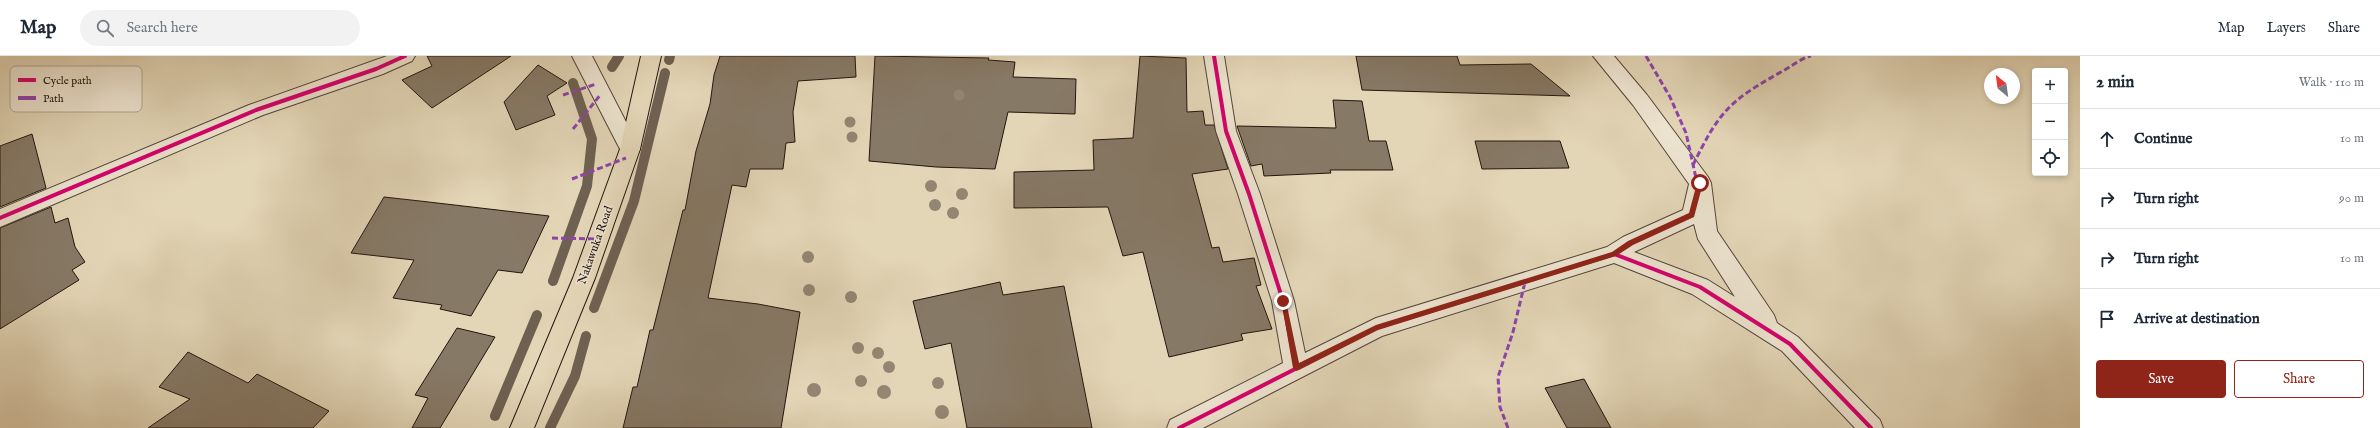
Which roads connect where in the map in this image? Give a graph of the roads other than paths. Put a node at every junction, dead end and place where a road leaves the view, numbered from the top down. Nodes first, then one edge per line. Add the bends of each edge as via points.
1 (405, 56) edge
2 (582, 56) edge
3 (651, 56) edge
4 (1214, 56) edge
5 (1602, 56) edge
6 (630, 149) junction
7 (1700, 183) junction
8 (0, 218) edge
9 (1614, 254) junction
10 (1790, 344) junction
11 (1296, 368) junction
12 (522, 428) edge
13 (1179, 428) edge
14 (1871, 428) edge
15 (1888, 428) edge

1 - 8 street via 376,69 256,110
2 - 6 street
3 - 6 main road, Nakawuka Road
4 - 11 street via 1226,131 1283,301
5 - 7 street via 1640,100
6 - 12 main road, Nakawuka Road via 584,278
7 - 9 street via 1692,215 1631,243
7 - 10 street via 1706,233 1762,319
9 - 10 street via 1700,287
9 - 11 street via 1376,328
10 - 14 street
10 - 15 street via 1849,390
11 - 13 street

